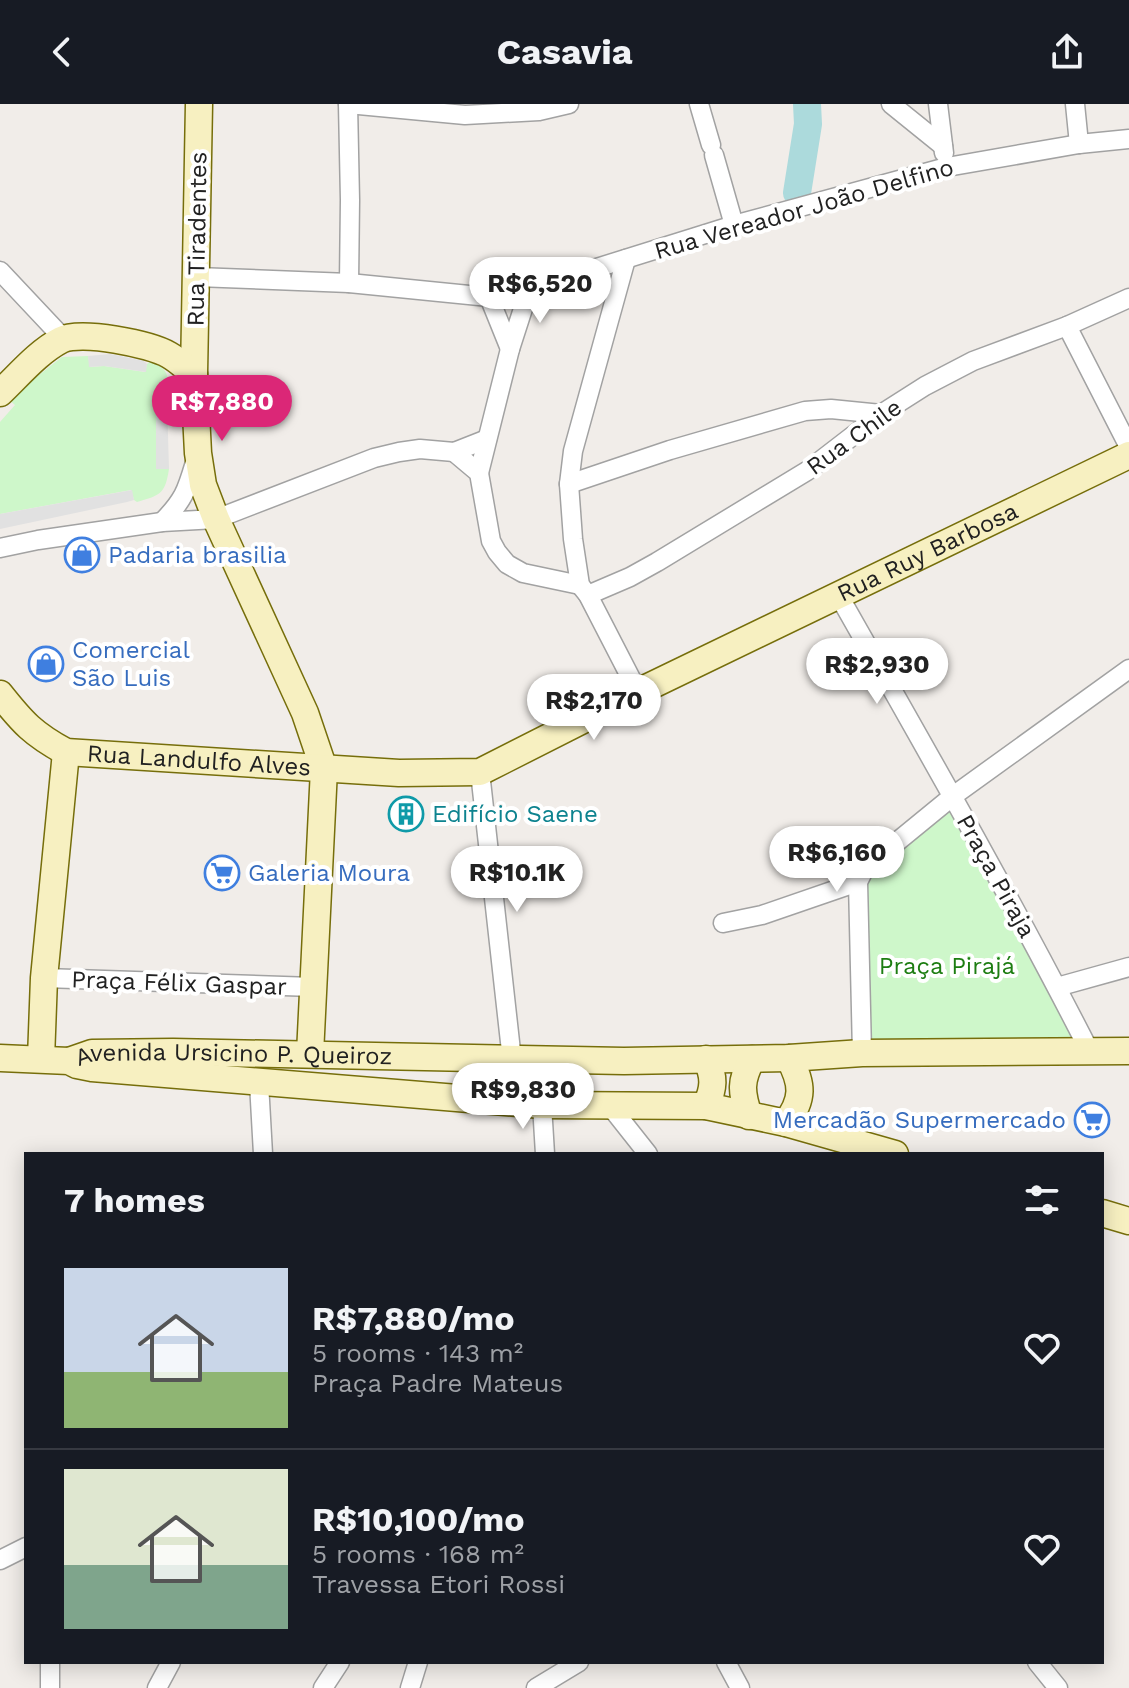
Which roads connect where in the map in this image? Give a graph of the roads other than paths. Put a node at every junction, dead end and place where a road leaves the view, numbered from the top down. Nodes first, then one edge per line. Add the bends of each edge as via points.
1 (199, 104) edge
2 (348, 104) edge
3 (569, 104) edge
4 (699, 104) edge
5 (891, 104) edge
6 (938, 104) edge
7 (1075, 104) edge
8 (536, 108) edge
9 (1129, 139) edge
10 (1079, 144) junction
11 (943, 146) junction
12 (947, 167) junction
13 (734, 225) junction
14 (626, 259) junction
15 (0, 271) edge
16 (197, 277) junction
17 (349, 283) junction
18 (530, 287) junction
19 (489, 297) junction
20 (1129, 298) edge
21 (1067, 326) junction
22 (63, 338) junction
23 (510, 349) junction
24 (194, 374) junction
25 (0, 393) edge
26 (881, 414) junction
27 (487, 439) junction
28 (1129, 447) edge
29 (454, 452) junction
30 (198, 453) junction
31 (1129, 455) edge
32 (479, 473) junction
33 (569, 484) junction
34 (216, 519) junction
35 (162, 522) junction
36 (0, 548) edge
37 (584, 590) junction
38 (839, 596) junction
39 (1129, 669) edge
40 (638, 692) junction
41 (0, 694) edge
42 (66, 752) junction
43 (324, 769) junction
44 (480, 772) junction
45 (953, 796) junction
46 (858, 882) junction
47 (723, 923) dead end
48 (1129, 967) edge
49 (44, 978) junction
50 (313, 987) junction
51 (1057, 987) junction
52 (1129, 1051) edge
53 (1090, 1052) junction
54 (862, 1053) junction
55 (310, 1054) junction
56 (0, 1058) edge
57 (789, 1058) junction
58 (41, 1059) junction
59 (706, 1059) junction
60 (752, 1059) junction
61 (512, 1060) junction
62 (69, 1061) junction
63 (259, 1083) junction
64 (542, 1105) junction
65 (610, 1106) junction
66 (706, 1106) junction
67 (768, 1119) junction
68 (263, 1152) edge
69 (545, 1152) edge
70 (646, 1152) edge
71 (888, 1152) edge
72 (1104, 1214) edge
73 (1129, 1221) edge
74 (24, 1548) edge
75 (0, 1560) edge
76 (50, 1664) edge
77 (170, 1664) edge
78 (339, 1664) edge
79 (417, 1664) edge
80 (576, 1664) edge
81 (727, 1664) edge
82 (1039, 1664) edge
83 (50, 1688) edge
84 (157, 1688) edge
85 (323, 1688) edge
86 (410, 1688) edge
87 (536, 1688) edge
88 (740, 1688) edge
89 (1058, 1688) edge

1 - 16 street, Rua Tiradentes
2 - 8 street via 465,115
2 - 17 street
3 - 8 street
4 - 13 street
5 - 11 street
6 - 11 street
7 - 10 street
9 - 10 street, Rua Vereador João Delfino
10 - 12 street, Rua Vereador João Delfino
11 - 12 street
12 - 13 street, Rua Vereador João Delfino
13 - 14 street, Rua Vereador João Delfino
14 - 18 street, Rua Vereador João Delfino
14 - 33 street via 573,451
15 - 22 street
16 - 17 street, Rua Vereador João Delfino
16 - 24 street, Rua Tiradentes
17 - 19 street, Rua Vereador João Delfino
18 - 19 street, Rua Vereador João Delfino
18 - 23 street
19 - 23 street
20 - 21 street, Rua Chile
21 - 26 street, Rua Chile via 973,361
21 - 28 street
22 - 24 street via 103,337 140,345 168,355
22 - 25 street
23 - 27 street
24 - 30 street, Rua Tiradentes
26 - 33 street via 805,411
26 - 37 street, Rua Chile via 807,471 657,562 630,577
27 - 29 street
27 - 32 street
29 - 32 street
29 - 34 street via 420,449 374,458
30 - 34 street, Rua Tiradentes
30 - 35 street via 179,506
31 - 38 street, Rua Ruy Barbosa
32 - 37 street via 491,541 507,564
33 - 37 street
34 - 35 street
34 - 43 street, Rua Tiradentes via 289,675
35 - 36 street
37 - 40 street
38 - 40 street, Rua Ruy Barbosa
38 - 45 street
39 - 45 street
40 - 44 street, Rua Ruy Barbosa
41 - 42 street, Rua Landulfo Alves via 40,737
42 - 43 street, Rua Landulfo Alves
42 - 49 street
43 - 44 street, Rua Ruy Barbosa
43 - 50 street
44 - 61 street
45 - 46 street, Praça Piraja via 865,868
45 - 51 street, Praça Piraja
46 - 47 street
46 - 54 street
48 - 51 street
49 - 50 street, Praça Félix Gaspar
49 - 58 street
50 - 55 street
51 - 53 street, Praça Piraja
52 - 53 street, Avenida Ursicino P. Queiroz
53 - 54 street, Avenida Ursicino P. Queiroz
54 - 57 street, Avenida Ursicino P. Queiroz
55 - 61 street, Avenida Ursicino P. Queiroz
55 - 62 street, Avenida Ursicino P. Queiroz via 92,1053
56 - 58 street
57 - 60 street, Avenida Ursicino P. Queiroz
57 - 67 street via 800,1087 795,1111
58 - 62 street
59 - 60 street, Avenida Ursicino P. Queiroz
59 - 61 street, Avenida Ursicino P. Queiroz
59 - 66 street via 714,1081
60 - 67 street via 744,1074 743,1099
62 - 63 street, Avenida Ursicino P. Queiroz via 92,1068
63 - 64 street, Avenida Ursicino P. Queiroz
63 - 68 street
64 - 65 street, Avenida Ursicino P. Queiroz
64 - 69 street
65 - 66 street, Avenida Ursicino P. Queiroz
65 - 70 street
66 - 67 street, Avenida Ursicino P. Queiroz
67 - 71 street, Avenida Ursicino P. Queiroz
72 - 73 street
74 - 75 street
76 - 83 street
77 - 84 street
78 - 85 street
79 - 86 street
80 - 87 street
81 - 88 street
82 - 89 street

